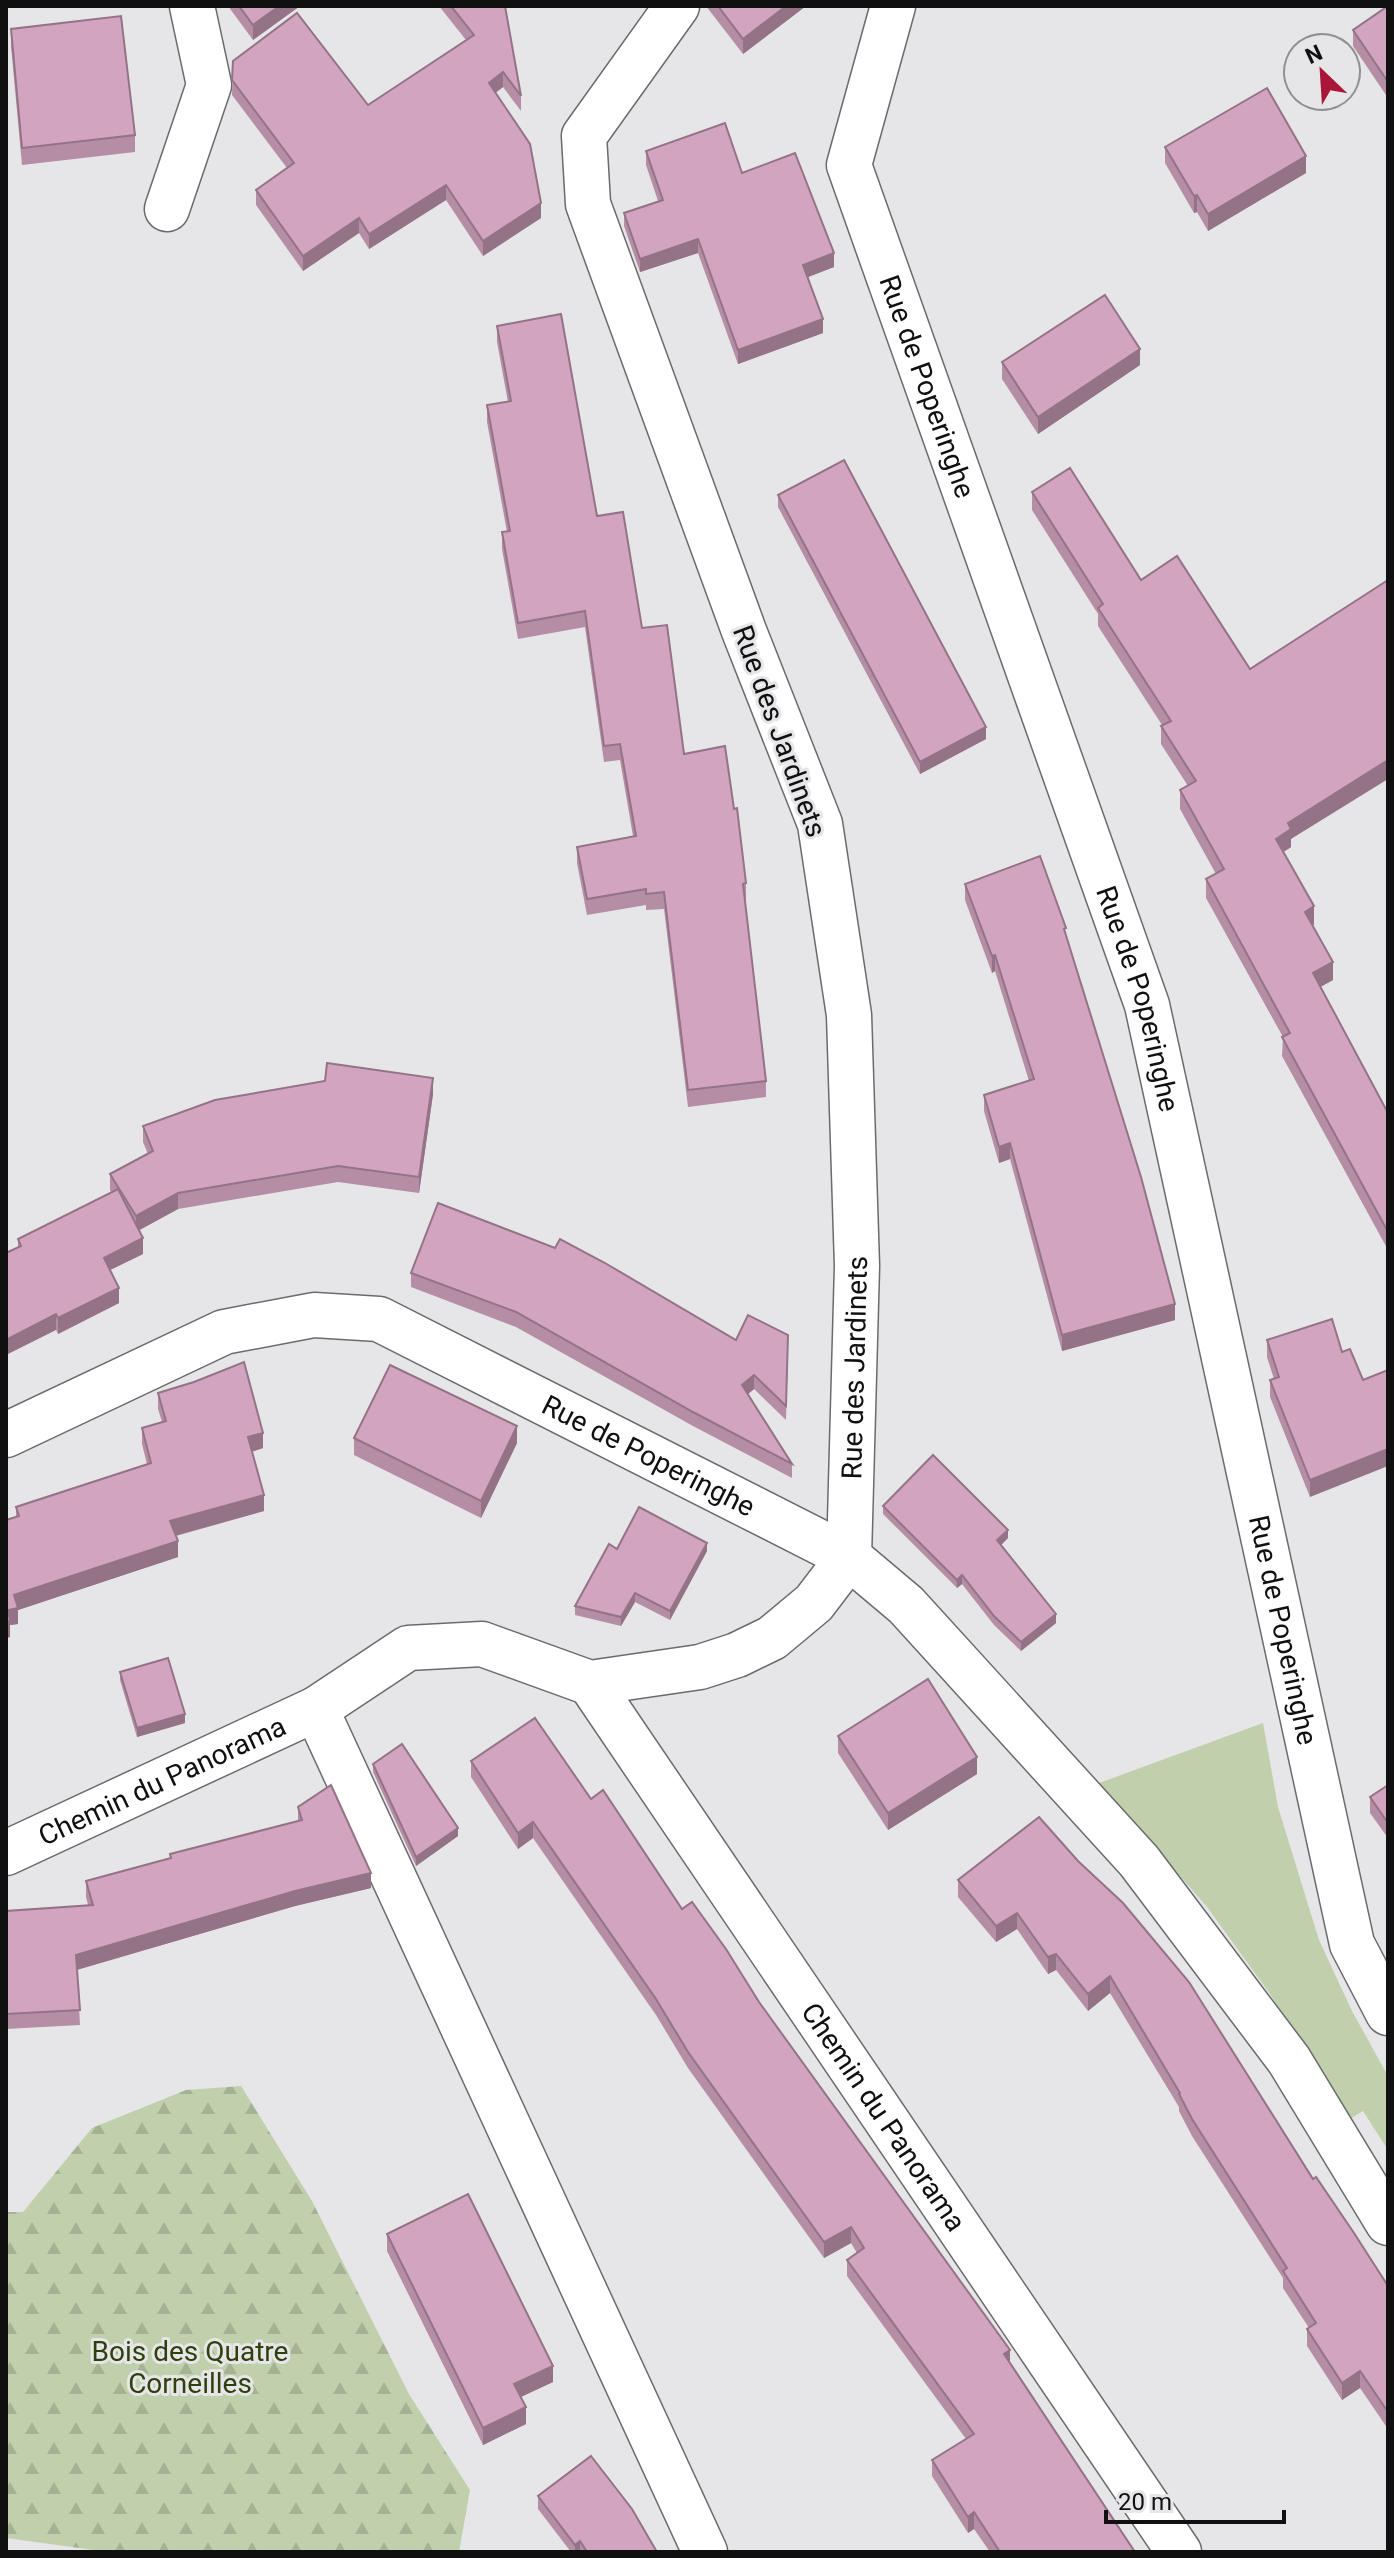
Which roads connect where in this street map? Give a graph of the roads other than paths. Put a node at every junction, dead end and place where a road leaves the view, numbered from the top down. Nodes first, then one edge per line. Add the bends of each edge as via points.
1 (192, 6) edge
2 (677, 6) edge
3 (893, 6) edge
4 (167, 209) dead end
5 (6, 1435) edge
6 (849, 1557) junction
7 (590, 1683) junction
8 (316, 1709) junction
9 (6, 1853) edge
10 (1388, 2013) edge
11 (1388, 2223) edge
12 (705, 2552) edge
13 (1179, 2552) edge

1 - 4 street via 209,85
2 - 6 street, Rue des Jardinets via 584,136 588,204 820,824 849,1015 857,1266
3 - 10 street, Rue de Poperinghe via 849,165 1147,1005 1352,1944
5 - 6 street, Rue de Poperinghe via 224,1332 314,1315 379,1319
6 - 7 street, Chemin du Panorama via 814,1603 772,1638 700,1667
6 - 11 street, Rue de Poperinghe via 906,1605 1139,1861 1289,2060
7 - 8 street, Chemin du Panorama via 482,1644 408,1648
7 - 13 street, Chemin du Panorama
8 - 9 street, Chemin du Panorama
8 - 12 street, Chemin du Panorama

